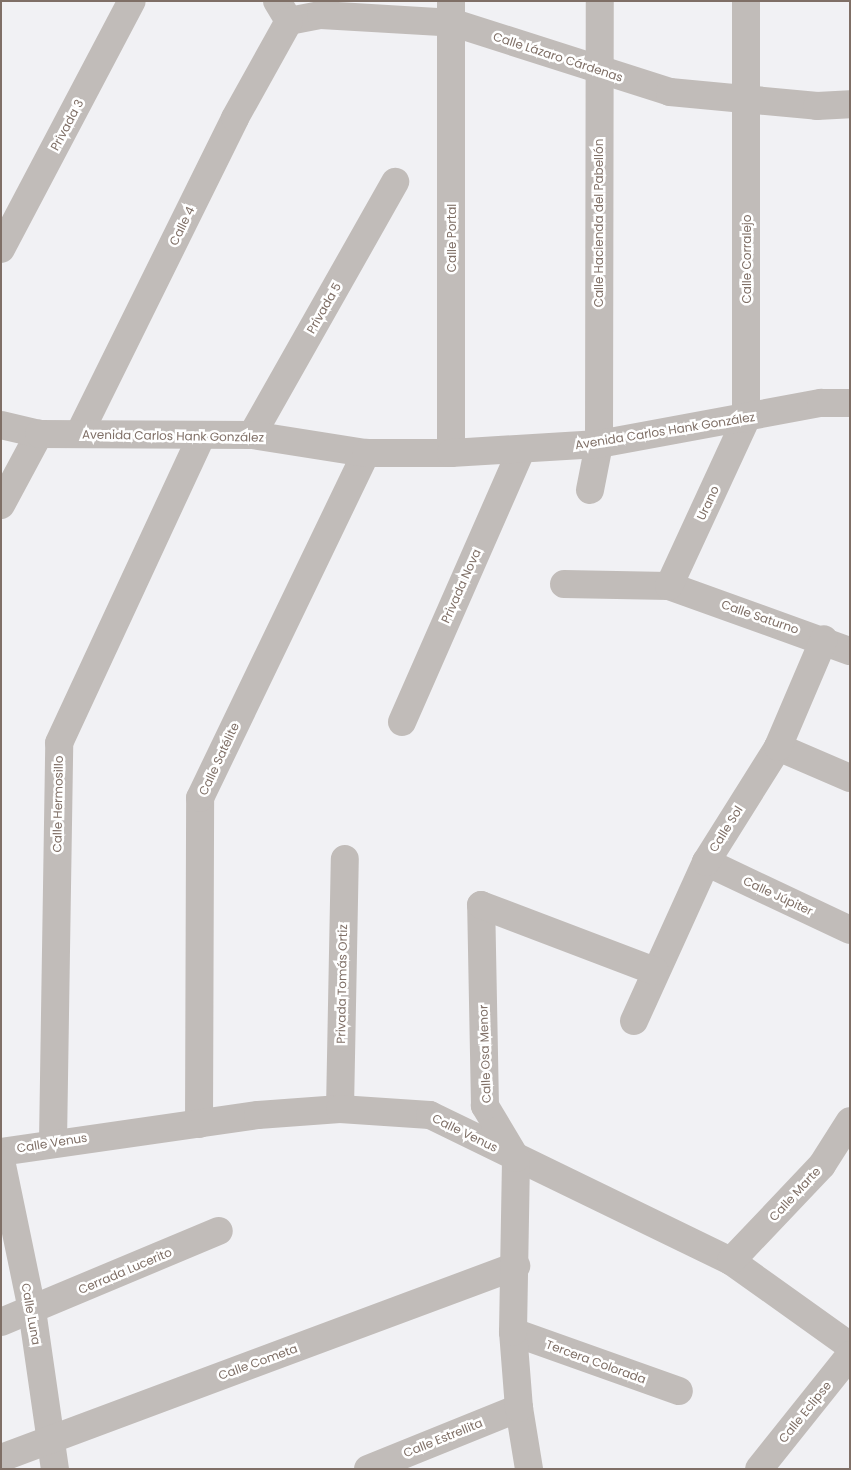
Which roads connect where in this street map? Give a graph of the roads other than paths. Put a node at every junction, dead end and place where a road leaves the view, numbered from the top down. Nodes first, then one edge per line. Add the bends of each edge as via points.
1 (132, 1) edge
2 (600, 1) edge
3 (746, 1) edge
4 (283, 11) edge
5 (453, 12) edge
6 (600, 72) junction
7 (747, 100) junction
8 (850, 104) edge
9 (396, 182) dead end
10 (1, 249) edge
11 (850, 403) edge
12 (746, 419) junction
13 (1, 425) edge
14 (39, 434) junction
15 (79, 434) junction
16 (252, 435) junction
17 (201, 437) junction
18 (599, 444) junction
19 (521, 451) junction
20 (366, 454) junction
21 (451, 454) junction
22 (590, 490) dead end
23 (1, 504) edge
24 (564, 584) dead end
25 (669, 586) junction
26 (824, 639) junction
27 (850, 651) edge
28 (402, 722) dead end
29 (778, 747) junction
30 (850, 778) edge
31 (344, 859) dead end
32 (706, 862) junction
33 (850, 930) edge
34 (654, 971) junction
35 (634, 1022) dead end
36 (340, 1109) junction
37 (850, 1121) edge
38 (199, 1124) junction
39 (53, 1142) junction
40 (1, 1152) edge
41 (516, 1158) junction
42 (1, 1160) edge
43 (219, 1231) dead end
44 (731, 1261) junction
45 (516, 1266) junction
46 (32, 1310) junction
47 (1, 1322) edge
48 (513, 1332) junction
49 (850, 1346) edge
50 (850, 1355) edge
51 (679, 1392) dead end
52 (519, 1408) junction
53 (50, 1439) junction
54 (1, 1458) edge
55 (55, 1469) edge
56 (368, 1469) edge
57 (529, 1469) edge
58 (759, 1469) edge

1 - 10 street, Privada 3
2 - 6 street, Calle Hacienda del Pabellón
3 - 7 street, Calle Corralejo
4 - 5 street, Calle Lázaro Cárdenas via 321,16
4 - 15 street, Calle 4 via 235,118
5 - 6 street, Calle Lázaro Cárdenas
5 - 21 street, Calle Portal
6 - 7 street, Calle Lázaro Cárdenas via 670,92
6 - 18 street, Calle Hacienda del Pabellón
7 - 8 street, Calle Lázaro Cárdenas
7 - 12 street, Calle Corralejo
9 - 16 street, Privada 5
11 - 12 street, Avenida Carlos Hank González via 821,403
12 - 18 street, Avenida Carlos Hank González
12 - 25 street, Urano
13 - 14 street, Avenida Carlos Hank González
14 - 15 street, Avenida Carlos Hank González
14 - 23 street
15 - 17 street, Avenida Carlos Hank González
16 - 17 street, Avenida Carlos Hank González
16 - 20 street, Avenida Carlos Hank González
17 - 39 street, Calle Hermosillo via 58,743
18 - 19 street, Avenida Carlos Hank González
18 - 22 street, Calle Hacienda del Pabellón
19 - 21 street, Avenida Carlos Hank González
19 - 28 street, Privada Nova
20 - 21 street, Avenida Carlos Hank González
20 - 38 street, Calle Satélite via 200,798
24 - 25 street, Calle Saturno
25 - 26 street, Calle Saturno
26 - 27 street, Calle Saturno
26 - 29 street, Calle Sol
29 - 30 street
29 - 32 street, Calle Sol
31 - 36 street, Privada Tomás Ortiz
32 - 33 street, Calle Júpiter
32 - 34 street, Calle Sol
34 - 35 street, Calle Sol
34 - 41 street, Calle Osa Menor via 481,905 485,1106
36 - 38 street, Calle Venus
36 - 41 street, Calle Venus via 430,1115
37 - 44 street, Calle Marte via 822,1165
38 - 39 street, Calle Venus
39 - 40 street, Calle Venus
41 - 44 street, Calle Venus
41 - 45 street
42 - 46 street, Calle Luna
43 - 46 street, Cerrada Lucerito
44 - 49 street, Calle Venus
45 - 48 street
45 - 53 street, Calle Cometa
46 - 47 street, Cerrada Lucerito
46 - 53 street, Calle Luna
48 - 51 street, Tercera Colorada
48 - 52 street
50 - 58 street, Calle Eclipse
52 - 56 street, Calle Estrellita
52 - 57 street
53 - 54 street, Calle Cometa
53 - 55 street, Calle Luna

